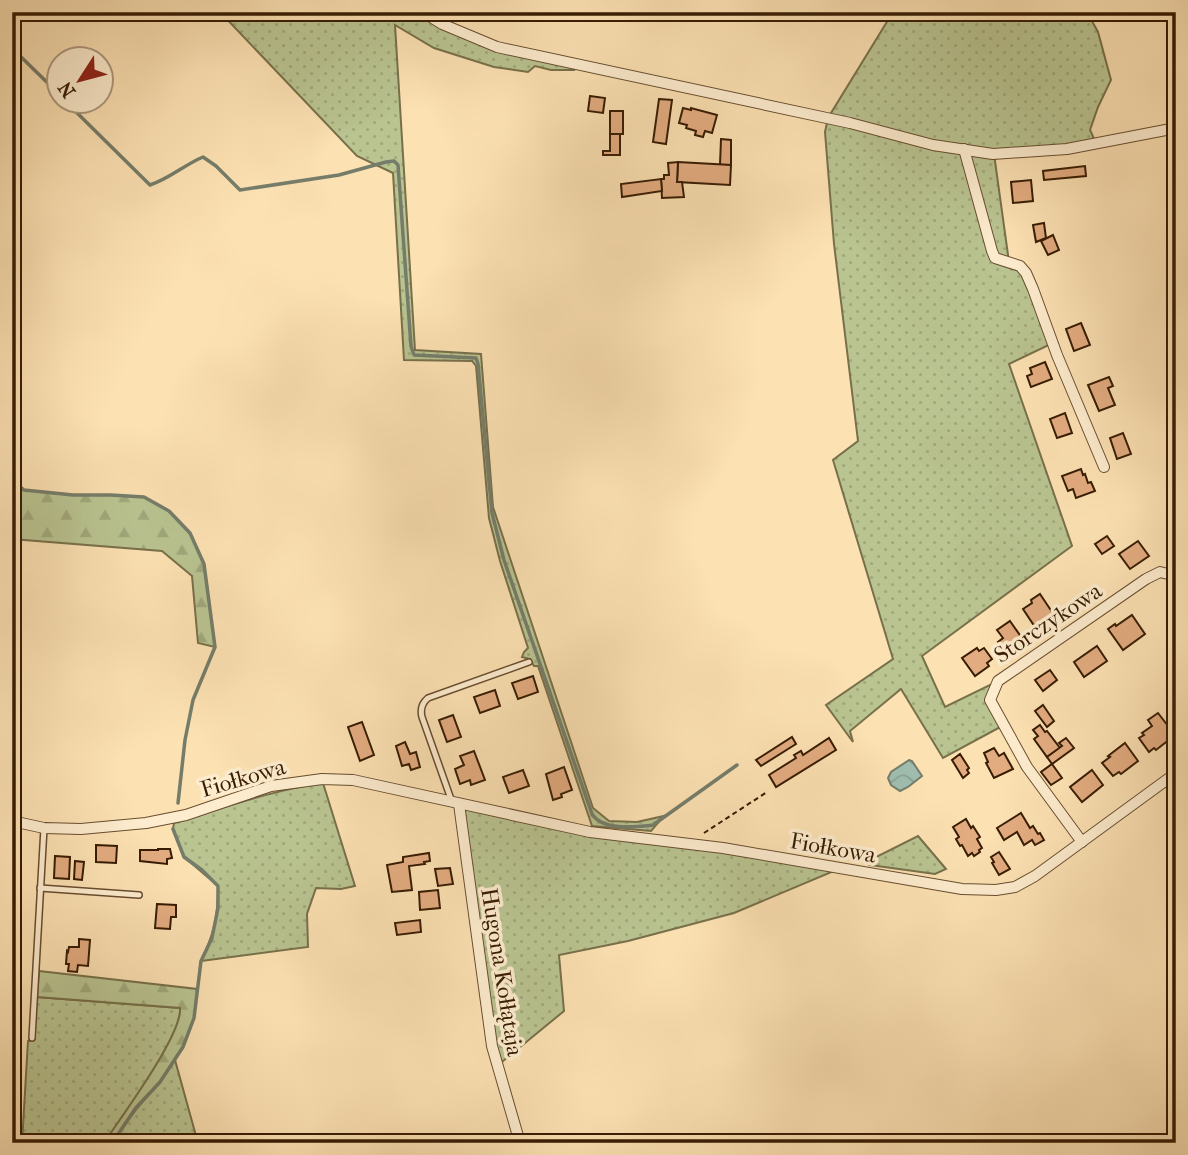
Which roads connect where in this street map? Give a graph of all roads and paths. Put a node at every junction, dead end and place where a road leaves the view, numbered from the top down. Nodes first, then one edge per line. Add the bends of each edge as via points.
1 (20, 12) edge
2 (423, 12) edge
3 (12, 25) edge
4 (1176, 128) edge
5 (964, 149) junction
6 (1104, 467) dead end
7 (1176, 576) edge
8 (529, 662) dead end
9 (1176, 773) edge
10 (767, 792) dead end
11 (455, 803) junction
12 (12, 821) edge
13 (44, 828) junction
14 (1082, 842) junction
15 (688, 844) junction
16 (40, 888) junction
17 (139, 895) dead end
18 (32, 1038) dead end
19 (520, 1143) edge

1 - 3 street
2 - 5 street via 497,47
4 - 5 street via 1067,149 993,154
5 - 6 street via 995,258 1020,266 1026,273
7 - 14 street, Storczykowa via 1160,572 1146,579 998,681 990,700 1027,767
8 - 11 lane via 424,701 422,717
9 - 14 street, Fiołkowa
10 - 15 path
11 - 13 street, Fiołkowa via 353,780 322,779 271,786 186,815 146,823
11 - 15 street, Fiołkowa via 590,832
11 - 19 street, Hugona Kołłątaja via 492,1046
12 - 13 street, Fiołkowa
13 - 16 lane
14 - 15 street, Fiołkowa via 1035,876 1015,887 996,890 962,889
16 - 17 lane
16 - 18 lane

